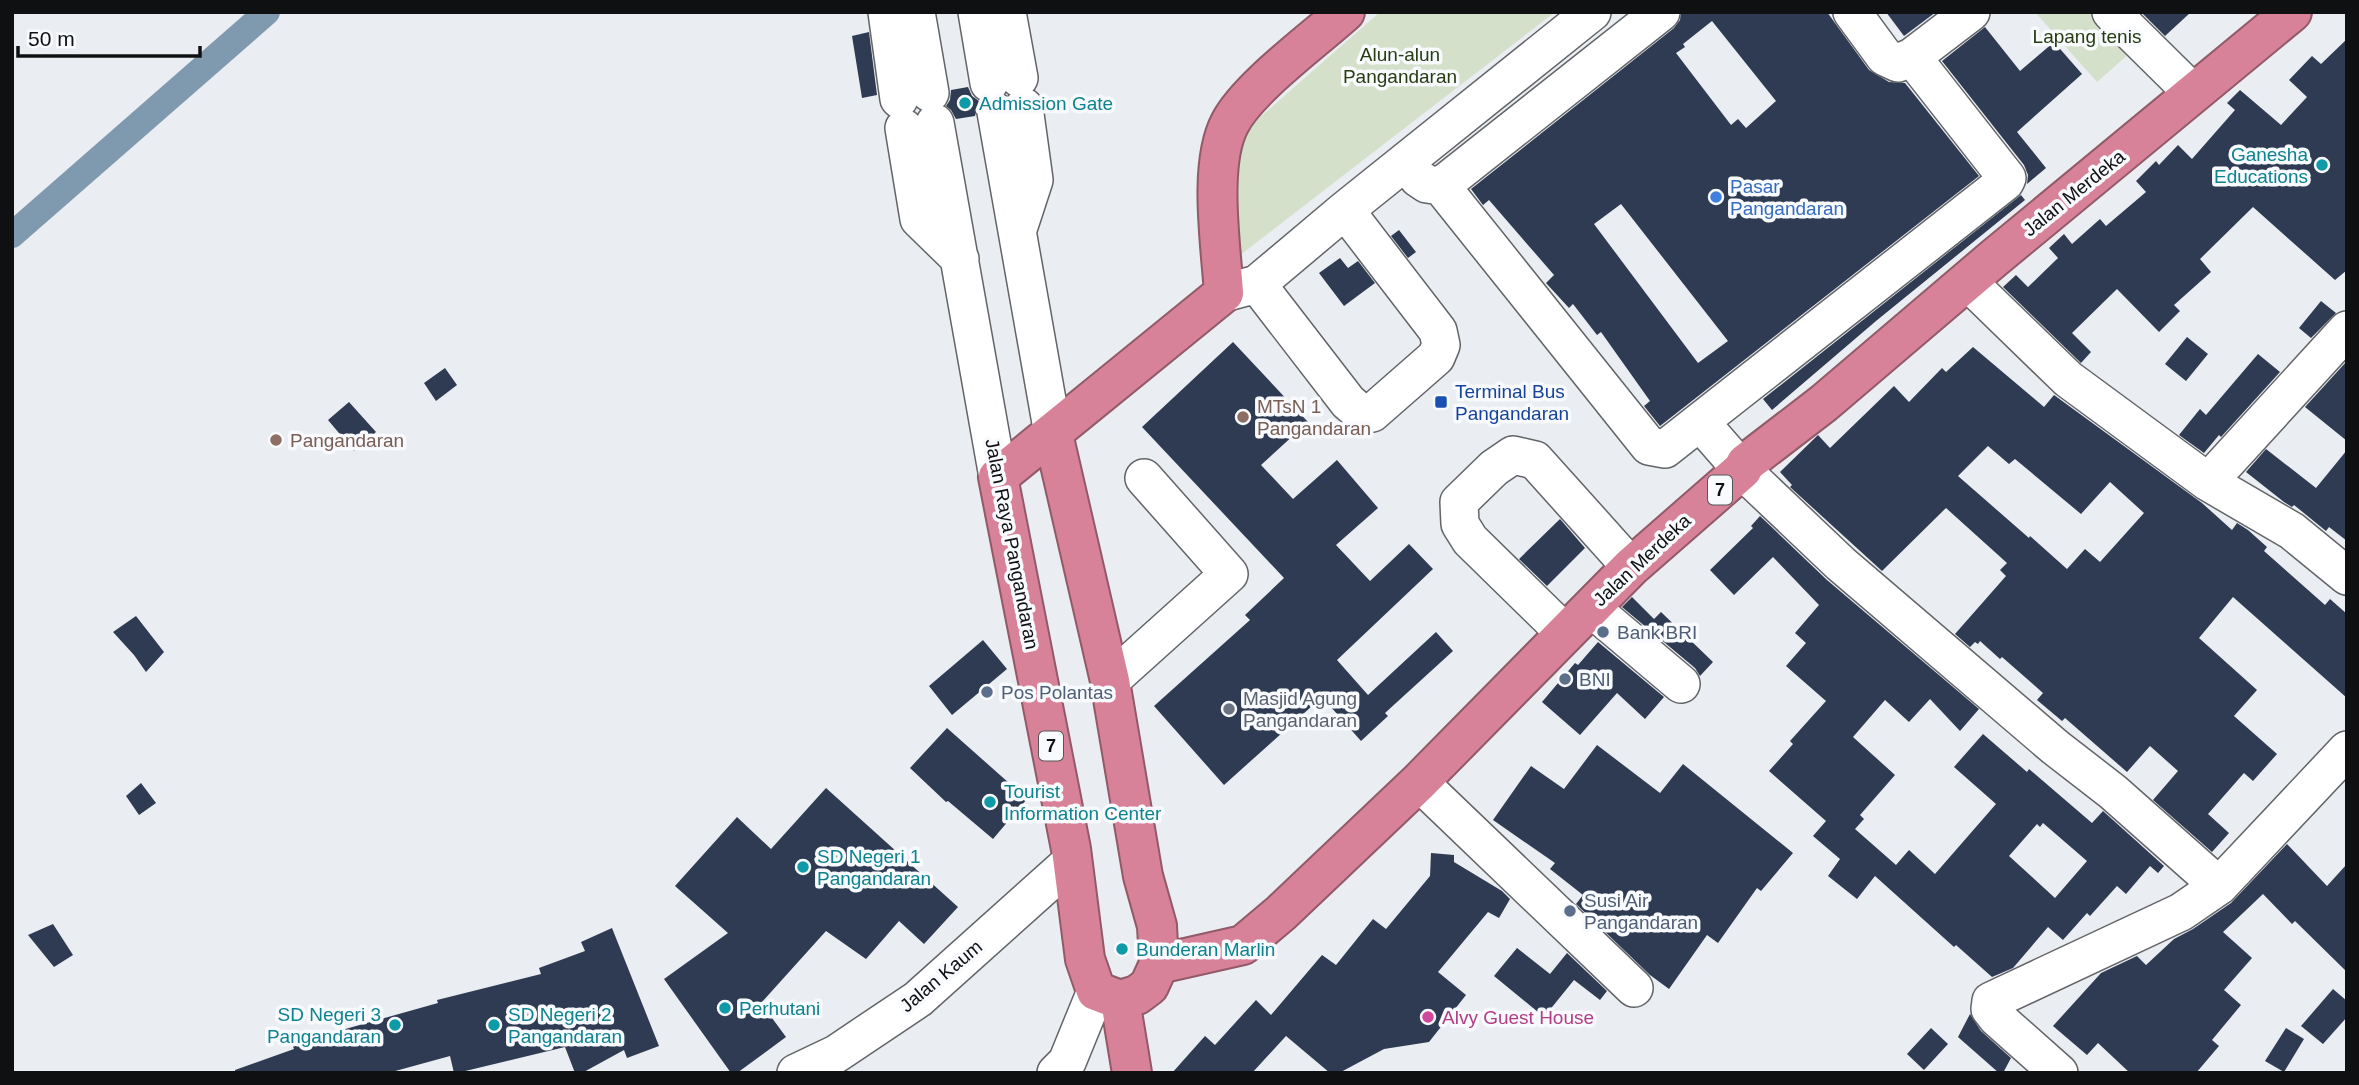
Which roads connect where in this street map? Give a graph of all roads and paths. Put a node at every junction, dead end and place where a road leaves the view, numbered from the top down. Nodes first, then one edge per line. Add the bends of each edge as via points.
1 (887, 12) edge
2 (916, 12) edge
3 (977, 12) edge
4 (1007, 12) edge
5 (1345, 12) edge
6 (1592, 12) edge
7 (1661, 12) edge
8 (1852, 12) edge
9 (1971, 12) edge
10 (2111, 12) edge
11 (2292, 12) edge
12 (1912, 57) junction
13 (2193, 93) junction
14 (1007, 95) junction
15 (917, 111) junction
16 (1399, 166) junction
17 (2007, 174) junction
18 (1441, 186) junction
19 (1345, 210) junction
20 (2043, 218) junction
21 (1967, 281) junction
22 (1241, 288) junction
23 (2347, 330) edge
24 (1701, 423) junction
25 (1052, 434) junction
26 (1742, 470) junction
27 (998, 477) junction
28 (1144, 478) dead end
29 (2208, 482) junction
30 (1632, 567) junction
31 (2347, 576) edge
32 (1578, 621) junction
33 (1110, 681) junction
34 (1681, 684) dead end
35 (2347, 750) edge
36 (1419, 782) junction
37 (1072, 860) junction
38 (2219, 886) junction
39 (1159, 964) junction
40 (1633, 988) dead end
41 (1108, 996) junction
42 (796, 1073) edge
43 (1056, 1073) edge
44 (1132, 1073) edge
45 (2059, 1073) edge

1 - 15 street
2 - 15 street
3 - 14 street
4 - 14 street
5 - 22 highway via 1254,93 1225,134 1218,212
6 - 16 street
7 - 18 street
8 - 12 street via 1885,57 1899,63
9 - 12 street
10 - 13 street
11 - 13 highway, Jalan Merdeka / 7
12 - 17 street
13 - 20 highway, Jalan Merdeka / 7
14 - 25 street via 1034,180 1016,234
15 - 27 street, Jalan Raya Pangandaran via 919,219 960,259
16 - 18 street via 1427,184
16 - 19 street
17 - 20 street
17 - 24 street via 2005,183
18 - 24 street via 1649,446 1665,449
19 - 22 street
19 - 22 street via 1438,331 1441,345 1436,358 1372,413 1362,414 1348,402
20 - 21 highway, Jalan Merdeka / 7
21 - 26 highway, Jalan Merdeka / 7
21 - 29 street via 2068,379
22 - 25 highway
23 - 29 street
24 - 26 street
25 - 27 highway
25 - 33 highway
26 - 30 highway, Jalan Merdeka / 7
26 - 38 street via 1841,564
27 - 37 highway, Jalan Raya Pangandaran / 7
28 - 33 street via 1228,574
29 - 31 street via 2292,531
30 - 32 highway, Jalan Merdeka / 7
30 - 32 street via 1535,460 1513,455 1459,502 1460,524 1470,540
32 - 34 street
32 - 36 highway, Jalan Merdeka / 7
33 - 39 highway via 1143,876 1157,926
35 - 38 street
36 - 39 highway, Jalan Merdeka / 7 via 1243,945
36 - 40 street
37 - 41 highway, Jalan Raya Pangandaran / 7 via 1085,959
37 - 42 street, Jalan Kaum via 918,999 836,1054
38 - 45 street via 2181,912 1991,1001 1990,1009 1997,1018
39 - 41 highway via 1149,986 1137,995
41 - 43 street
41 - 44 highway, Jalan Raya Pangandaran / 7

